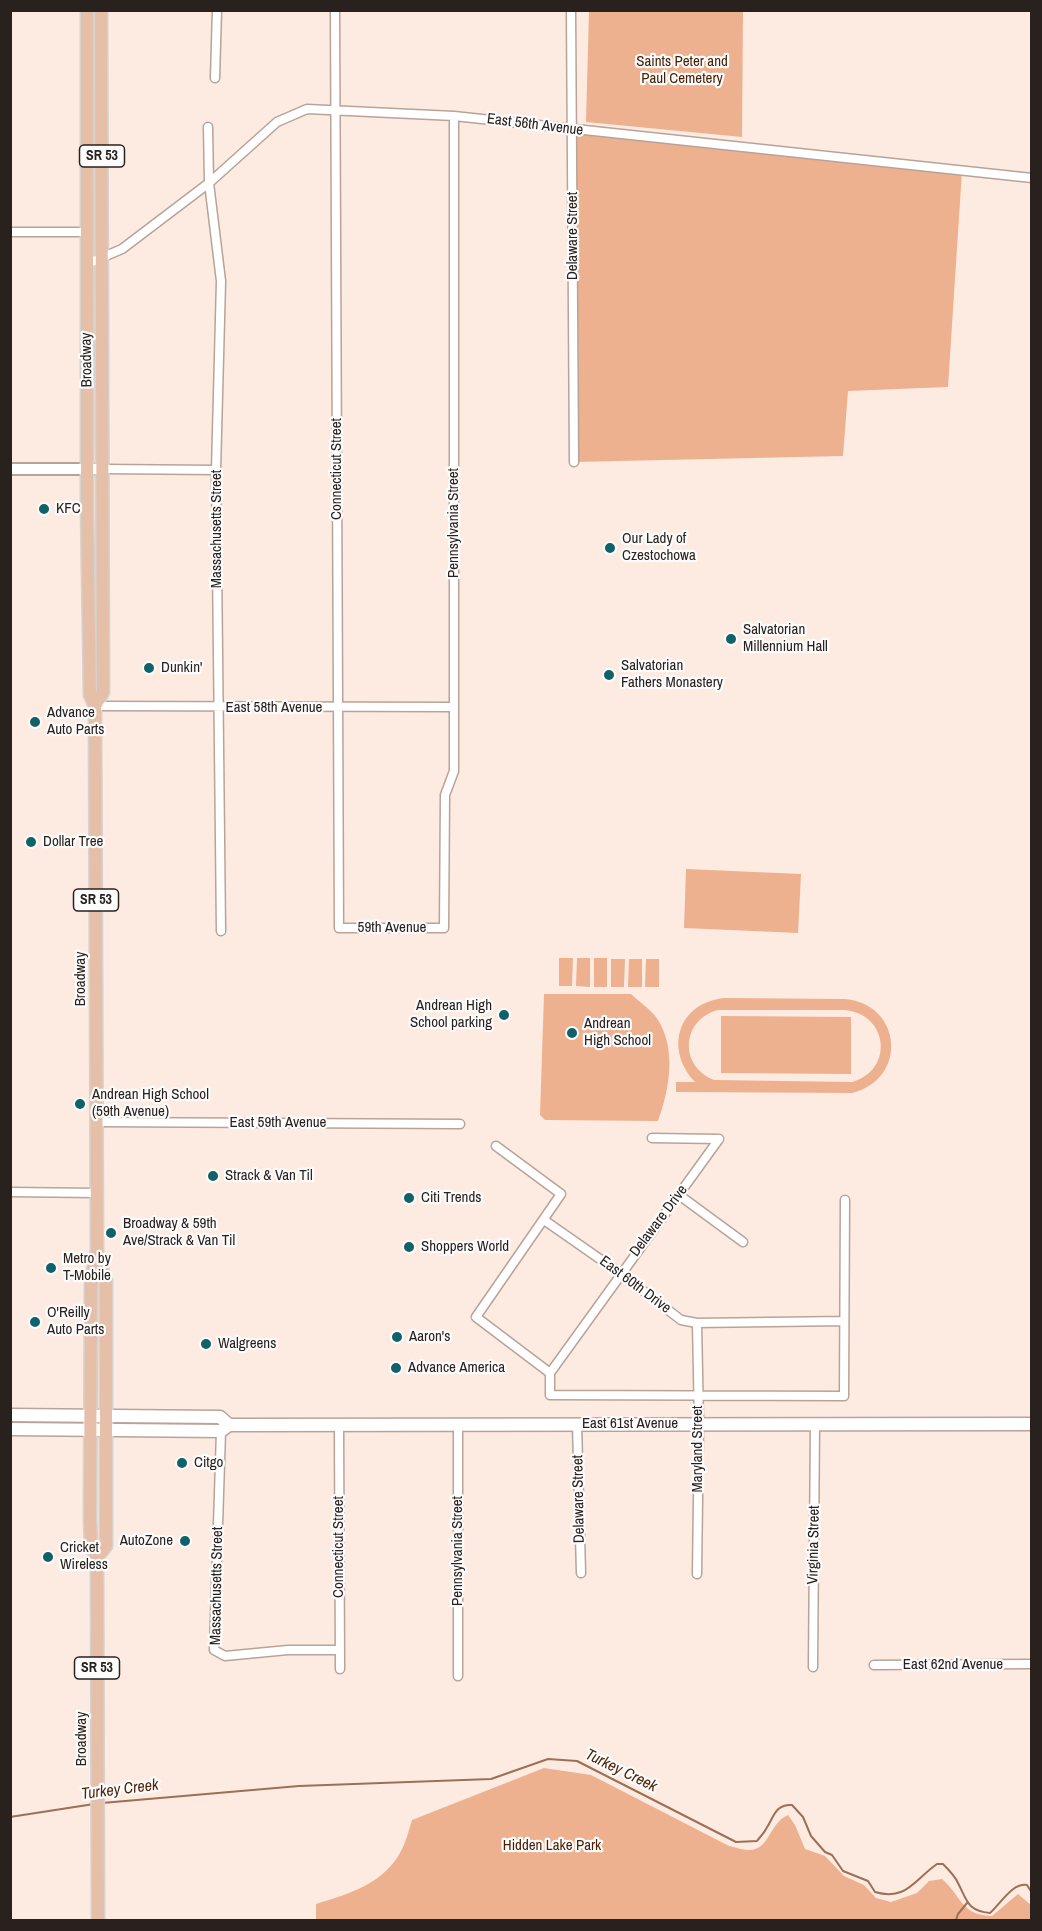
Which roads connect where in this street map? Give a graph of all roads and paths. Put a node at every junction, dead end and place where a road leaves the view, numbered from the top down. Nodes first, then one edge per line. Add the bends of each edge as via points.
1 (87, 10) edge
2 (101, 10) edge
3 (217, 10) edge
4 (335, 10) edge
5 (572, 10) edge
6 (215, 78) dead end
7 (336, 109) junction
8 (454, 116) junction
9 (208, 127) dead end
10 (572, 130) junction
11 (1032, 178) edge
12 (209, 183) junction
13 (10, 232) edge
14 (87, 232) junction
15 (101, 259) junction
16 (87, 264) junction
17 (574, 462) dead end
18 (10, 469) edge
19 (87, 469) junction
20 (102, 469) junction
21 (216, 470) junction
22 (95, 706) junction
23 (218, 707) junction
24 (453, 707) junction
25 (338, 708) junction
26 (339, 928) joint
27 (444, 928) joint
28 (221, 931) dead end
29 (96, 1122) junction
30 (460, 1124) dead end
31 (652, 1138) dead end
32 (496, 1146) dead end
33 (10, 1192) edge
34 (97, 1193) junction
35 (679, 1195) junction
36 (845, 1200) dead end
37 (544, 1220) junction
38 (743, 1242) dead end
39 (97, 1251) junction
40 (620, 1273) junction
41 (844, 1322) junction
42 (697, 1323) junction
43 (550, 1373) junction
44 (698, 1395) junction
45 (10, 1415) edge
46 (91, 1416) junction
47 (105, 1416) junction
48 (699, 1423) junction
49 (815, 1423) junction
50 (577, 1424) junction
51 (1032, 1424) edge
52 (458, 1425) junction
53 (339, 1426) junction
54 (225, 1428) junction
55 (10, 1429) edge
56 (90, 1430) junction
57 (105, 1430) junction
58 (97, 1557) junction
59 (581, 1573) dead end
60 (697, 1574) dead end
61 (340, 1650) junction
62 (1032, 1664) edge
63 (874, 1665) dead end
64 (813, 1667) dead end
65 (340, 1669) dead end
66 (458, 1676) dead end
67 (98, 1920) edge

1 - 14 main road, Broadway / SR 53
2 - 15 main road, Broadway / SR 53
3 - 6 street
4 - 7 street, Connecticut Street
5 - 10 street, Delaware Street
7 - 8 street, East 56th Avenue
7 - 12 street, East 56th Avenue via 307,109 277,122
7 - 25 street, Connecticut Street
8 - 10 street, East 56th Avenue
8 - 24 street, Pennsylvania Street
9 - 12 street, Massachusetts Street
10 - 11 street, East 56th Avenue
10 - 17 street, Delaware Street
12 - 15 street, East 56th Avenue via 122,249
12 - 21 street, Massachusetts Street via 221,281
13 - 14 street
14 - 16 main road, Broadway / SR 53
15 - 16 street, East 56th Avenue
15 - 20 main road, Broadway / SR 53
16 - 19 main road, Broadway / SR 53
18 - 19 street
19 - 20 street
19 - 22 main road, Broadway / SR 53 via 90,694
20 - 21 street
20 - 22 main road, Broadway / SR 53 via 103,692
21 - 23 street, Massachusetts Street
22 - 23 street, East 58th Avenue
22 - 29 main road, Broadway / SR 53
23 - 25 street, East 58th Avenue
23 - 28 street, Massachusetts Street
24 - 25 street, East 58th Avenue
24 - 27 street, Pennsylvania Street via 454,771 445,795
25 - 26 street, Connecticut Street
26 - 27 street, 59th Avenue
29 - 30 street, East 59th Avenue
29 - 34 main road, Broadway / SR 53
31 - 35 street, Delaware Drive via 719,1139
32 - 37 street via 561,1194
33 - 34 street
34 - 39 main road, Broadway / SR 53
35 - 38 street
35 - 40 street, Delaware Drive
36 - 41 street
37 - 40 street, East 60th Drive
37 - 43 street via 476,1317
39 - 46 main road, Broadway / SR 53 via 91,1281
39 - 47 main road, Broadway / SR 53 via 106,1281
40 - 42 street, East 60th Drive via 681,1320
40 - 43 street, Delaware Drive
41 - 42 street, East 60th Drive
41 - 44 street via 844,1396
42 - 44 street, Maryland Street
43 - 44 street via 550,1395
44 - 48 street, Maryland Street
45 - 46 main road, East 61st Avenue
46 - 47 main road, East 61st Avenue
46 - 56 main road, Broadway / SR 53
47 - 54 main road, East 61st Avenue via 220,1417
47 - 57 main road, Broadway / SR 53
48 - 49 main road, East 61st Avenue
48 - 50 main road, East 61st Avenue
48 - 60 street, Maryland Street
49 - 51 main road, East 61st Avenue
49 - 64 street, Virginia Street
50 - 52 main road, East 61st Avenue
50 - 59 street, Delaware Street
52 - 53 main road, East 61st Avenue
52 - 66 street, Pennsylvania Street
53 - 54 main road, East 61st Avenue
53 - 61 street, Connecticut Street
54 - 57 main road, East 61st Avenue
54 - 61 street, Massachusetts Street via 214,1650 225,1656
55 - 56 main road, East 61st Avenue
56 - 57 main road, East 61st Avenue
56 - 58 main road, Broadway / SR 53 via 91,1548
57 - 58 main road, Broadway / SR 53 via 106,1546
58 - 67 main road, Broadway / SR 53
61 - 65 street, Connecticut Street
62 - 63 street, East 62nd Avenue

